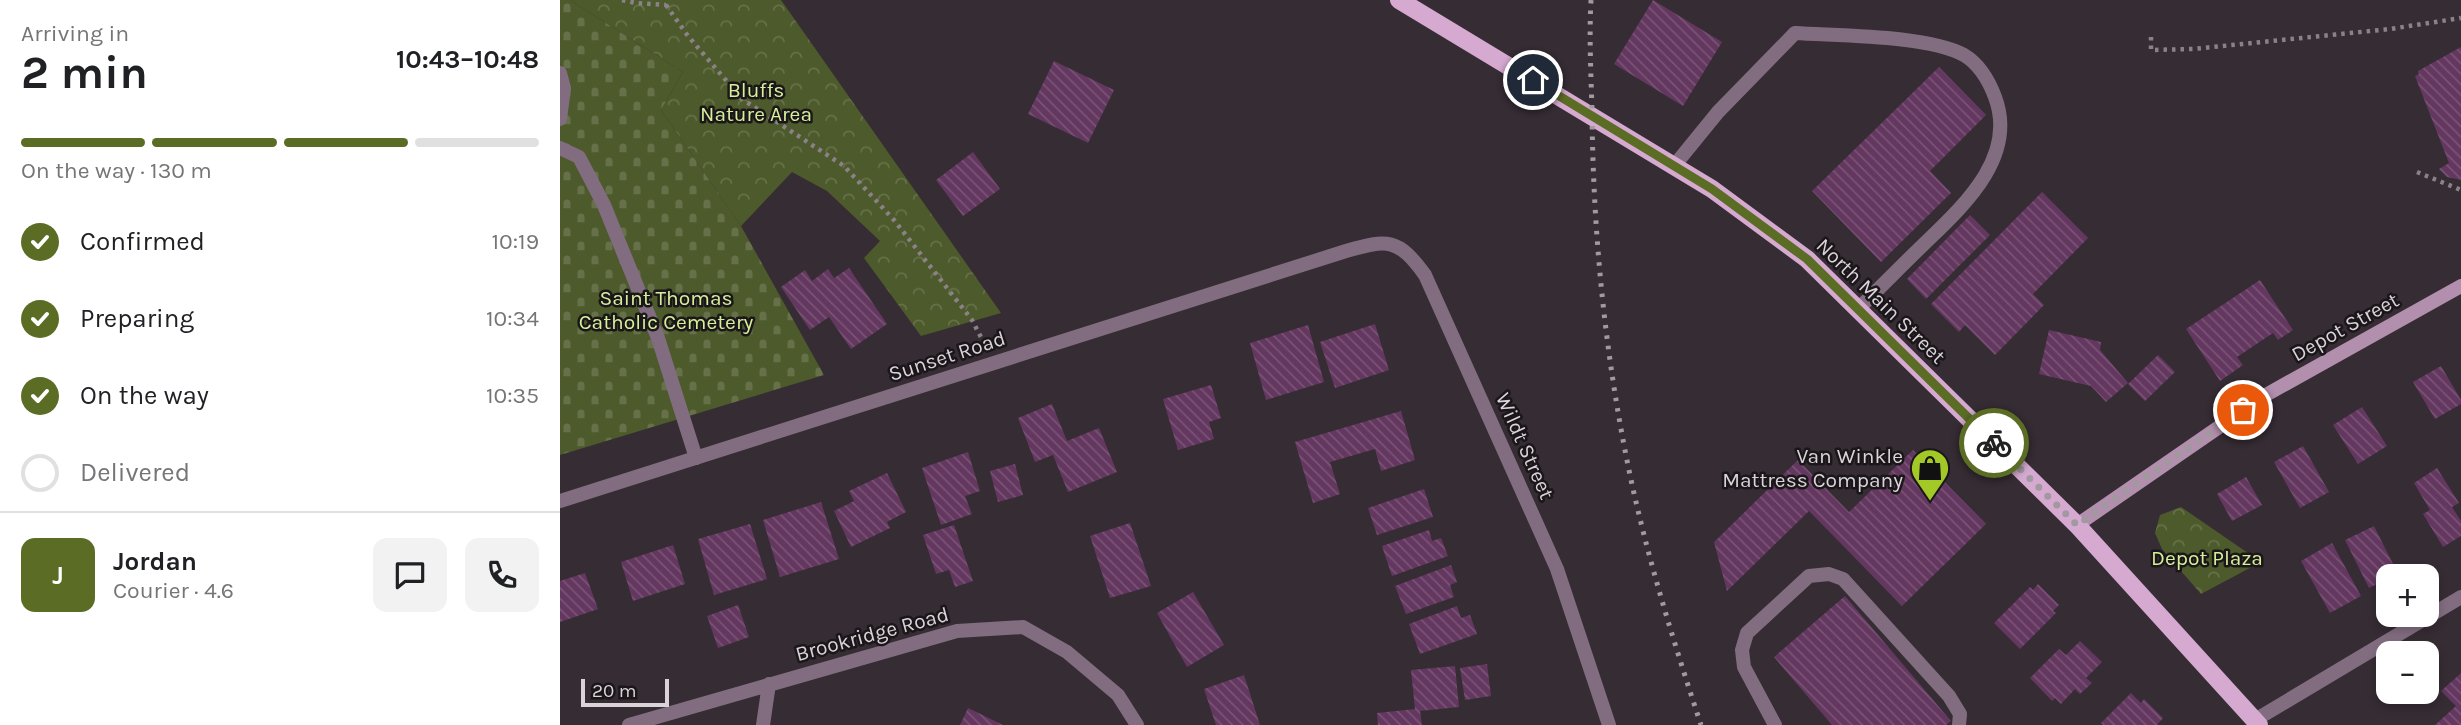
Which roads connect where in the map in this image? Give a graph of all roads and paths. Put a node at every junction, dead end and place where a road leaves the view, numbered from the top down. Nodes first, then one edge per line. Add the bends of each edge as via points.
1 (622, 0) edge
2 (1399, 0) edge
3 (667, 2) edge
4 (2461, 18) edge
5 (2151, 37) dead end
6 (560, 73) edge
7 (560, 119) edge
8 (560, 148) edge
9 (1674, 166) junction
10 (2417, 172) dead end
11 (2461, 191) edge
12 (1346, 251) joint
13 (2461, 286) edge
14 (1858, 309) junction
15 (994, 363) junction
16 (696, 458) junction
17 (560, 501) edge
18 (2077, 525) junction
19 (2461, 597) edge
20 (769, 684) junction
21 (2257, 723) edge
22 (636, 724) edge
23 (763, 725) edge
24 (1137, 725) edge
25 (1609, 725) edge
26 (1775, 725) edge
27 (1959, 725) edge

1 - 3 path
2 - 9 main road, North Main Street
3 - 15 path via 688,36 742,99 844,166 894,220 972,320
4 - 5 path via 2193,49 2151,50
6 - 7 street via 564,88
8 - 16 street via 579,157 604,205 658,338
9 - 14 main road, North Main Street via 1807,259
9 - 14 street via 1718,112 1795,33 1923,42 1963,55 1978,66 2001,113 1996,152 1975,191
10 - 11 path
12 - 15 street, Sunset Road
12 - 25 street, Wildt Street via 1374,243 1394,244 1410,255 1425,275 1557,569
13 - 18 main road, Depot Street via 2264,396
14 - 18 main road, North Main Street
15 - 16 street, Sunset Road
16 - 17 street, Sunset Road
18 - 21 main road, North Main Street
19 - 21 street
20 - 22 street, Brookridge Road
20 - 23 street
20 - 24 street, Brookridge Road via 957,631 1023,627 1067,652 1118,695
26 - 27 street via 1745,667 1742,650 1746,634 1809,576 1829,574 1843,579 1949,696 1960,714

